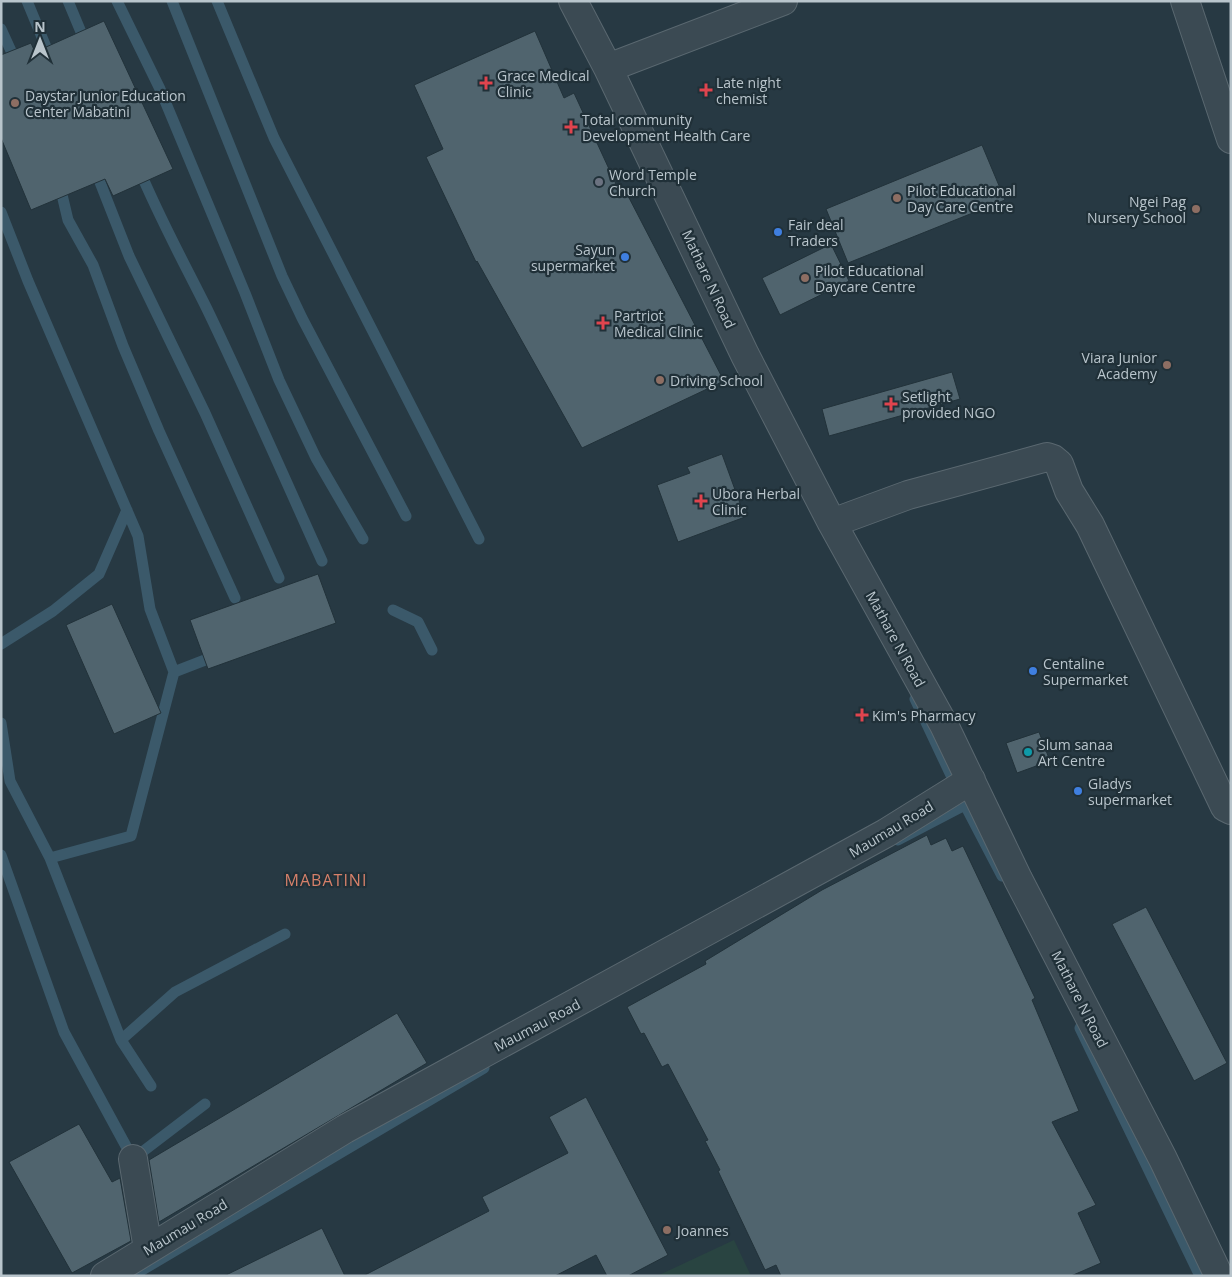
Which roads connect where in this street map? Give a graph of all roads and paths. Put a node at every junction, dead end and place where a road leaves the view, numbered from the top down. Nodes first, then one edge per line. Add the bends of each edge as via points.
1 (573, 1) edge
2 (783, 1) edge
3 (1185, 1) edge
4 (618, 64) junction
5 (1231, 140) edge
6 (832, 523) junction
7 (971, 780) junction
8 (1228, 808) edge
9 (133, 1160) dead end
10 (148, 1250) junction
11 (1231, 1274) edge
12 (105, 1276) edge
13 (1219, 1276) edge
14 (1224, 1276) edge

1 - 4 street, Mathare N Road
2 - 4 street
3 - 5 street
4 - 6 street, Mathare N Road via 745,355
6 - 7 street, Mathare N Road
6 - 8 street via 908,495 1047,457 1053,459 1059,464 1069,490 1090,525
7 - 10 street, Maumau Road via 886,833 345,1129
7 - 13 street, Mathare N Road
9 - 10 street
10 - 12 street, Maumau Road
11 - 14 street

